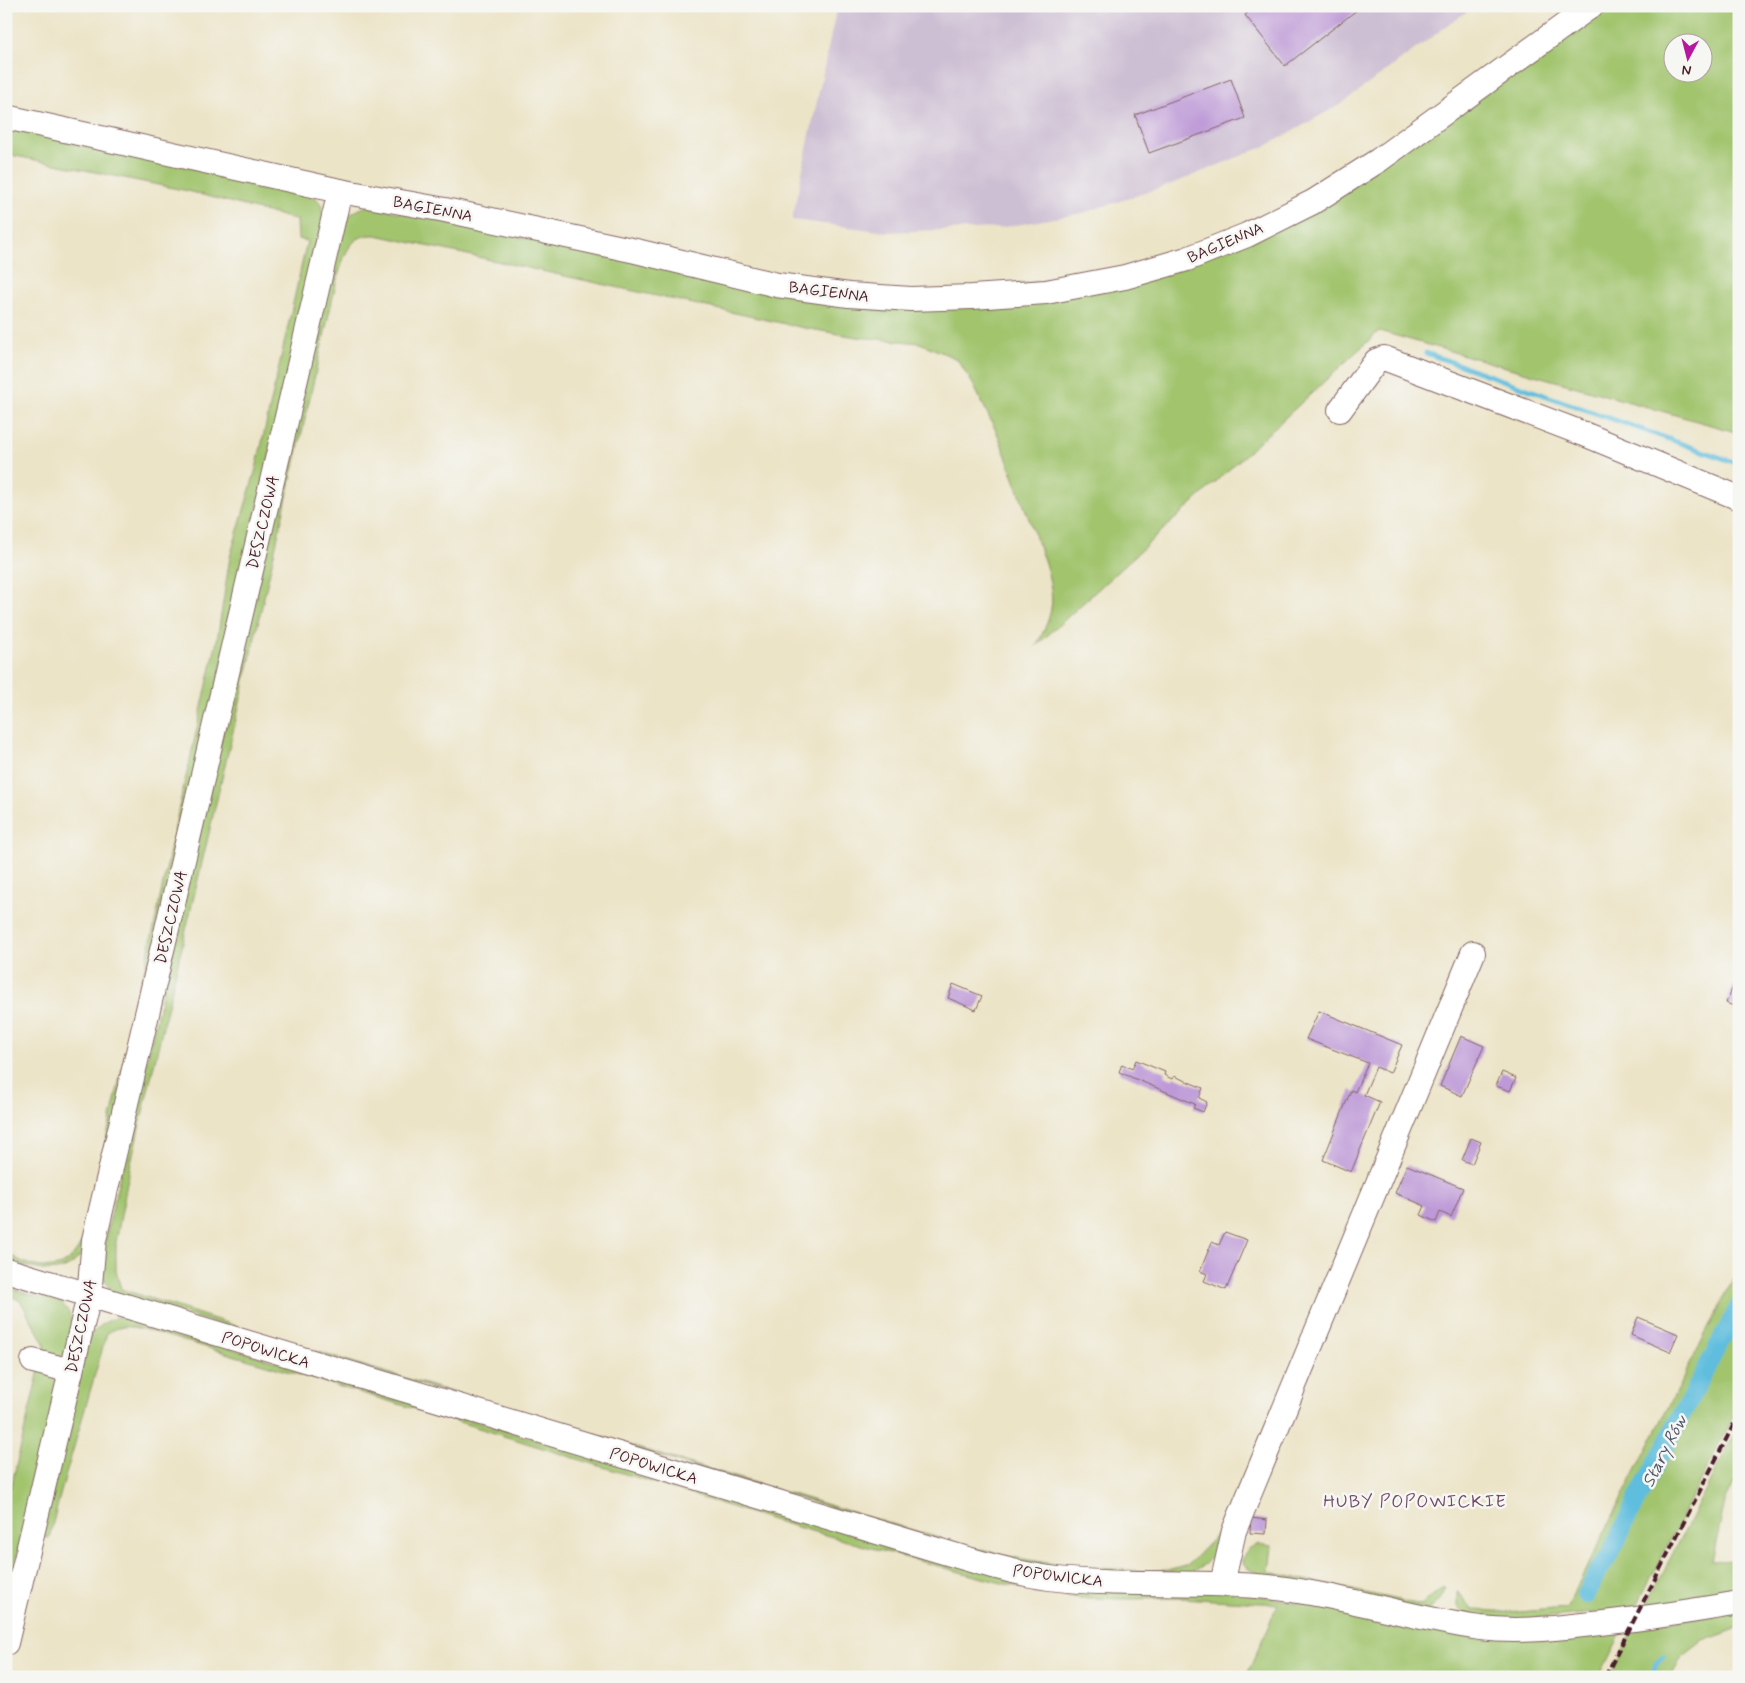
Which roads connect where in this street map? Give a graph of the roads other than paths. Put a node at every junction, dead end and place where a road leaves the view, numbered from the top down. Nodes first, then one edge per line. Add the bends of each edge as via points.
1 (1591, 6) edge
2 (6, 117) edge
3 (340, 191) junction
4 (1340, 410) dead end
5 (1739, 498) edge
6 (1473, 953) dead end
7 (6, 1270) edge
8 (89, 1296) junction
9 (33, 1361) dead end
10 (71, 1371) junction
11 (1222, 1584) junction
12 (1739, 1603) edge
13 (6, 1643) edge

1 - 3 street, BAGIENNA via 1378,160 1313,202 1247,235 1187,258 1125,276 1046,292 911,299 777,285 578,238
2 - 3 street, BAGIENNA
3 - 8 street, DESZCZOWA via 94,1240
4 - 5 street via 1376,361 1384,358 1584,434
6 - 11 street via 1234,1531
7 - 8 street, POPOWICKA
8 - 10 street, DESZCZOWA
8 - 11 street, POPOWICKA via 1008,1570 1048,1578
9 - 10 street
10 - 13 street, DESZCZOWA
11 - 12 street, POPOWICKA via 1269,1587 1480,1628 1526,1631 1633,1620

